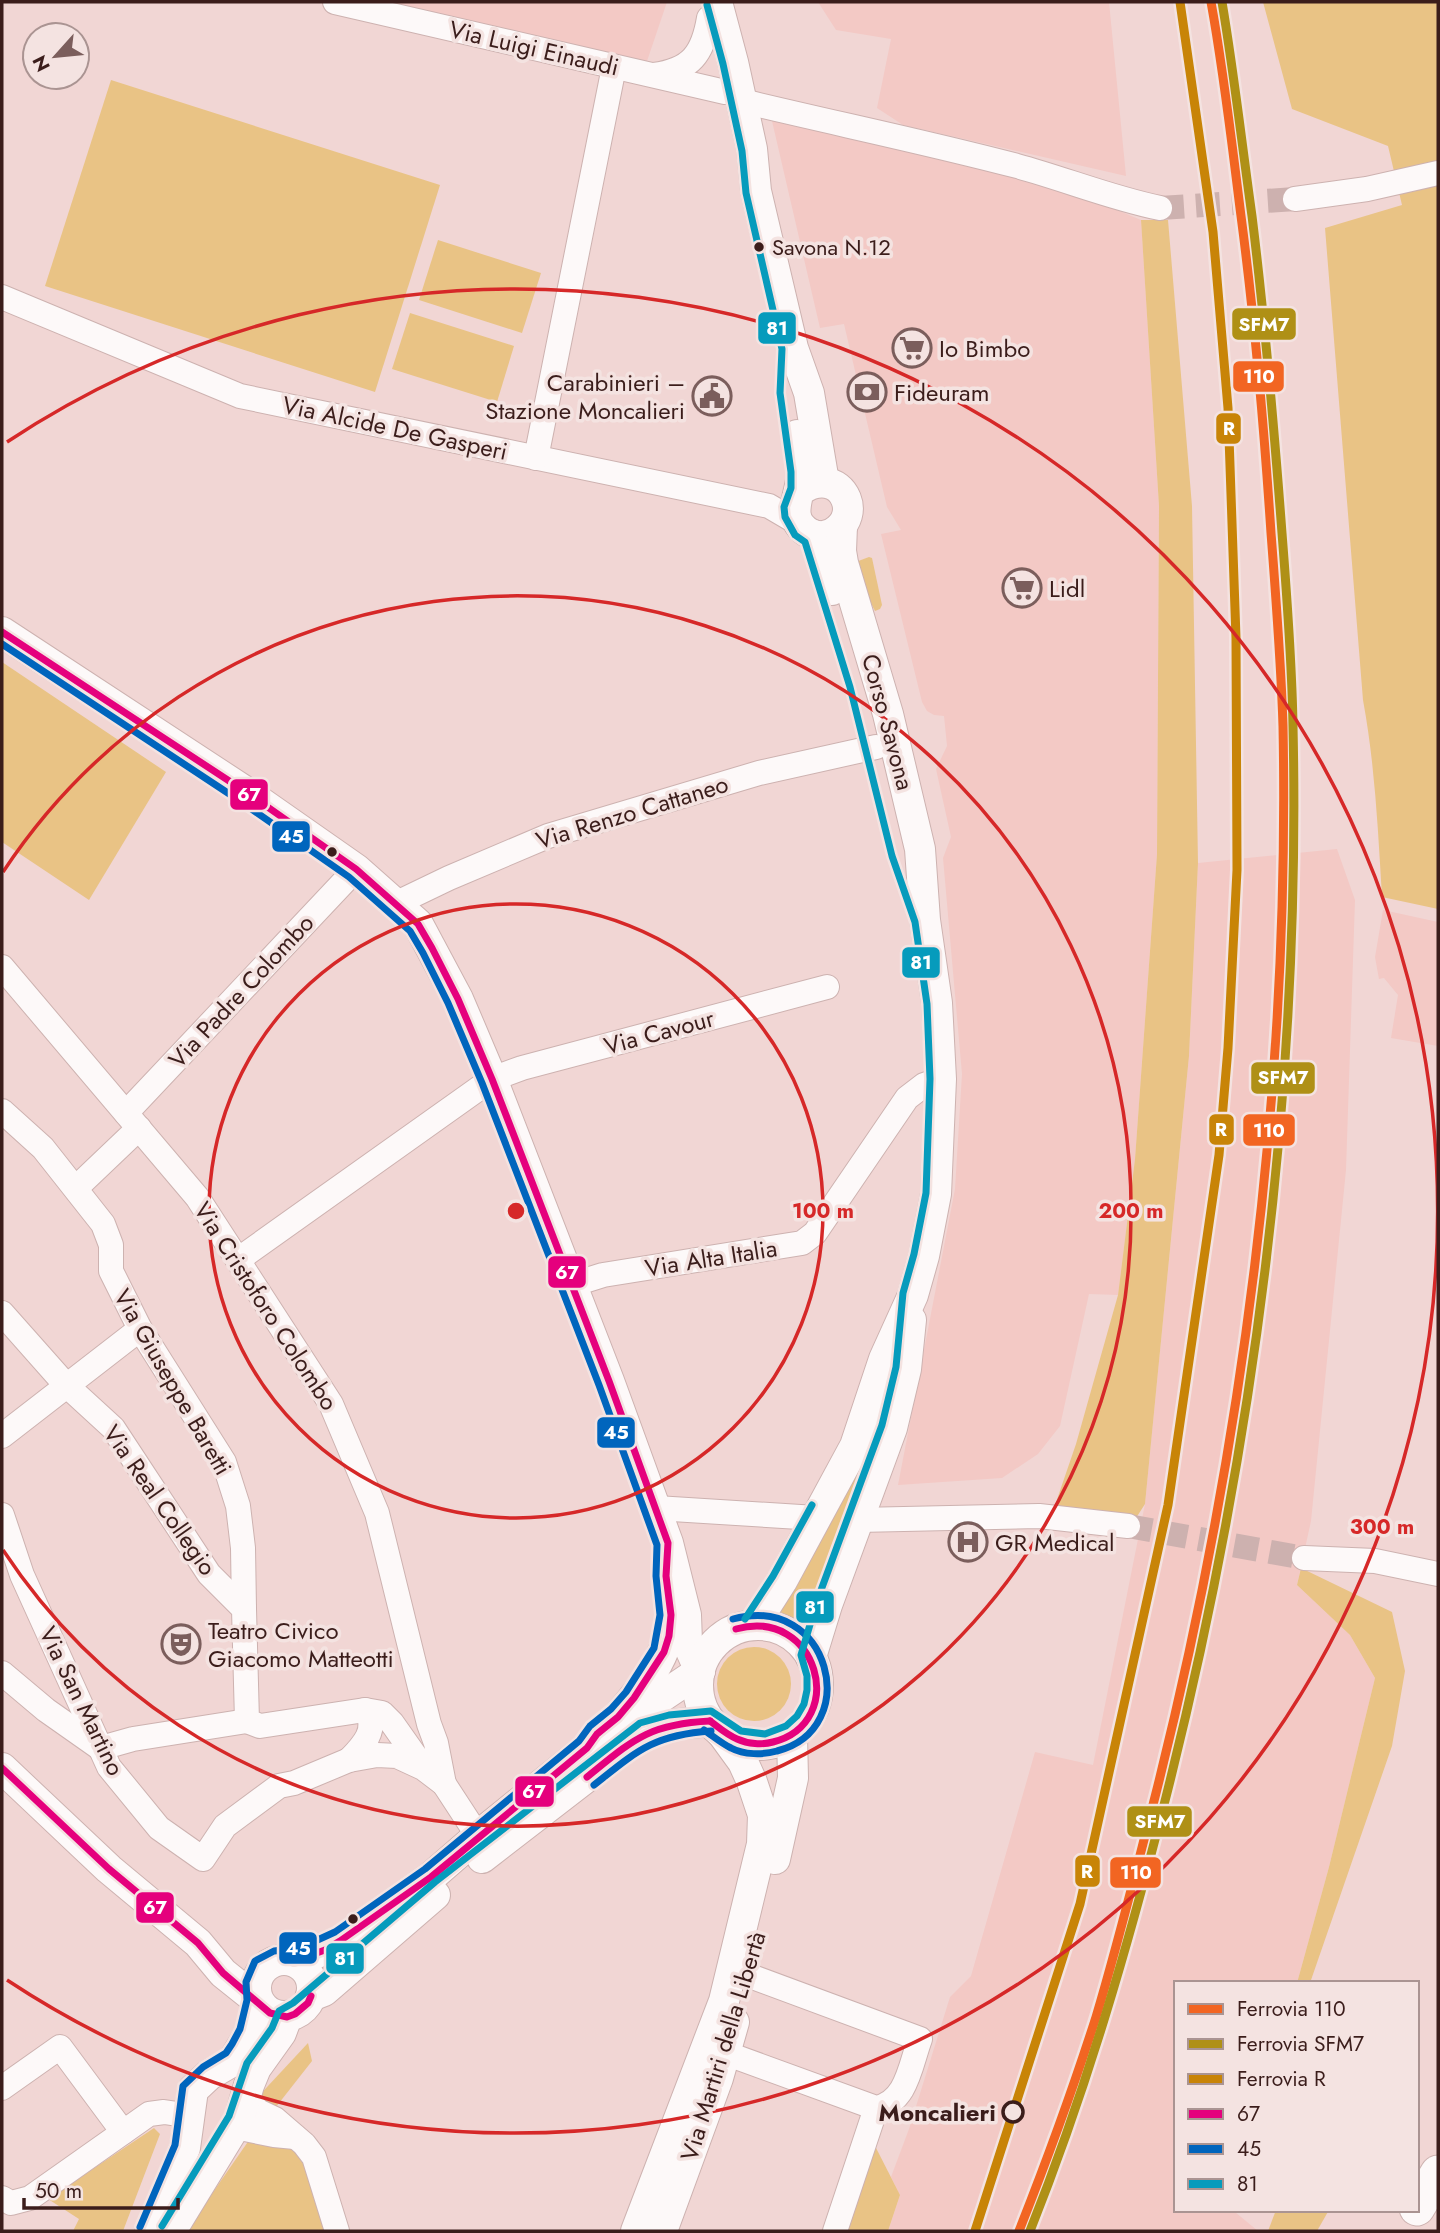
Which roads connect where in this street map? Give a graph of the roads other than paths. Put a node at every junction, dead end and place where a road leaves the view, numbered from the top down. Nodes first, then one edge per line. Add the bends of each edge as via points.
1 (335, 2) edge
2 (711, 7) edge
3 (614, 67) junction
4 (650, 76) junction
5 (734, 97) junction
6 (1438, 173) edge
7 (1294, 200) tunnel mouth
8 (1160, 208) tunnel mouth
9 (2, 297) edge
10 (536, 458) junction
11 (813, 509) junction
12 (2, 632) edge
13 (876, 747) junction
14 (356, 869) junction
15 (397, 904) junction
16 (925, 920) junction
17 (2, 967) edge
18 (827, 987) dead end
19 (492, 1079) junction
20 (941, 1079) junction
21 (2, 1111) edge
22 (132, 1121) junction
23 (76, 1188) junction
24 (239, 1259) junction
25 (572, 1285) junction
26 (913, 1295) junction
27 (2, 1313) edge
28 (140, 1329) junction
29 (65, 1384) junction
30 (2, 1436) edge
31 (656, 1508) junction
32 (2, 1515) edge
33 (816, 1518) junction
34 (858, 1520) junction
35 (1128, 1526) tunnel mouth
36 (668, 1543) junction
37 (1304, 1558) tunnel mouth
38 (1438, 1574) edge
39 (244, 1609) junction
40 (745, 1627) junction
41 (811, 1657) junction
42 (700, 1671) junction
43 (2, 1673) edge
44 (365, 1710) junction
45 (247, 1721) junction
46 (716, 1727) junction
47 (792, 1735) junction
48 (101, 1748) junction
49 (587, 1748) junction
50 (349, 1760) junction
51 (2, 1768) edge
52 (423, 1768) junction
53 (444, 1784) junction
54 (478, 1836) junction
55 (198, 1943) junction
56 (282, 1962) junction
57 (750, 1976) junction
58 (311, 1996) junction
59 (258, 2001) junction
60 (287, 2017) junction
61 (725, 2053) junction
62 (2, 2088) edge
63 (246, 2098) junction
64 (192, 2103) junction
65 (876, 2108) junction
66 (235, 2127) junction
67 (123, 2132) junction
68 (295, 2137) junction
69 (1438, 2174) edge
70 (11, 2200) edge
71 (1419, 2206) edge
72 (1415, 2212) edge
73 (150, 2231) edge
74 (171, 2231) edge
75 (337, 2231) edge
76 (636, 2231) edge
77 (662, 2231) edge
78 (835, 2231) edge
79 (1403, 2231) edge

1 - 3 street, Via Luigi Einaudi
2 - 4 street, Via Luigi Einaudi via 699,52 673,72
2 - 5 main road, Corso Savona via 723,18
3 - 4 street, Via Luigi Einaudi
3 - 10 street
4 - 5 street, Via Luigi Einaudi
5 - 8 street, Via Luigi Einaudi via 944,146
5 - 11 main road, Corso Savona via 752,149 756,191 793,348 790,393
6 - 7 street
9 - 10 street, Via Alcide De Gasperi via 240,396
10 - 11 street, Via Alcide De Gasperi via 769,506
11 - 13 main road, Corso Savona
11 - 16 main road, Corso Savona via 841,551 888,714 920,849
12 - 14 main road
13 - 15 street, Via Renzo Cattaneo via 759,772 548,836
13 - 16 main road, Corso Savona via 902,853
14 - 15 main road
14 - 22 street, Via Padre Colombo
15 - 19 main road via 418,924 432,948
16 - 20 main road, Corso Savona via 937,1003
17 - 22 street, Via Cristoforo Colombo
18 - 19 street, Via Cavour
19 - 24 street, Via Cavour
19 - 25 main road
20 - 25 street, Via Alta Italia via 906,1098 815,1233 802,1242 603,1275
20 - 26 main road, Corso Savona via 936,1194
21 - 23 street, Via Giuseppe Baretti
22 - 23 street, Via Padre Colombo
22 - 24 street, Via Cristoforo Colombo via 197,1197
23 - 28 street, Via Giuseppe Baretti via 103,1224 111,1245 111,1271
24 - 53 street, Via Cristoforo Colombo via 331,1404 377,1513
25 - 31 main road
26 - 33 main road, Corso Savona via 884,1359 855,1447
26 - 34 main road, Corso Savona via 906,1369 892,1428
27 - 29 street, Via Real Collegio
28 - 29 street
28 - 39 street, Via Giuseppe Baretti via 224,1462 238,1506
29 - 30 street
29 - 39 street, Via Real Collegio via 113,1428 209,1574
31 - 33 street
31 - 36 main road
32 - 48 street, Via San Martino via 22,1575
33 - 40 main road, Corso Savona via 782,1581
34 - 35 street via 1039,1516
34 - 41 main road, Corso Savona
36 - 40 main road via 708,1617 718,1624
36 - 42 main road via 686,1615 687,1642
36 - 49 main road via 671,1615 664,1652 634,1698
37 - 38 street via 1375,1561
39 - 45 street
40 - 41 main road via 771,1626 788,1632
40 - 42 main road via 716,1641
41 - 47 main road via 817,1674 816,1700 805,1723
42 - 46 main road via 702,1706
42 - 49 main road
43 - 48 street
44 - 45 street via 260,1726
44 - 50 street via 372,1725
44 - 52 street via 382,1713 393,1723
45 - 48 street
46 - 47 main road via 753,1745
46 - 58 main road via 688,1722 657,1727 627,1744 441,1890 324,1991
46 - 76 main road via 752,1782 763,1815 762,1844 723,2001
47 - 57 main road, Via Martiri della Libertà via 793,1778
48 - 50 street, Via San Martino via 109,1767 159,1828 203,1859 225,1826 279,1786
49 - 54 main road
50 - 52 street via 397,1756
51 - 55 main road via 109,1869
52 - 53 street
53 - 54 street
54 - 56 main road via 431,1877 340,1941
55 - 56 main road via 259,1964
55 - 59 main road via 223,1973
56 - 58 main road via 308,1973
56 - 59 main road via 263,1968 256,1984
57 - 61 main road, Via Martiri della Libertà
57 - 65 street via 920,2039 900,2096
58 - 60 main road via 302,2010
59 - 60 main road via 270,2013
59 - 64 main road via 250,2033 233,2061 209,2075
60 - 63 main road via 256,2068
61 - 65 street
61 - 77 main road, Via Martiri della Libertà
62 - 67 street via 60,2047
63 - 66 main road
63 - 68 street
64 - 66 main road via 202,2131
64 - 67 street via 149,2114
64 - 73 main road via 185,2148
65 - 78 street
66 - 68 street
66 - 74 main road
67 - 70 street via 30,2198
68 - 75 street via 314,2157
69 - 71 highway
72 - 79 highway

